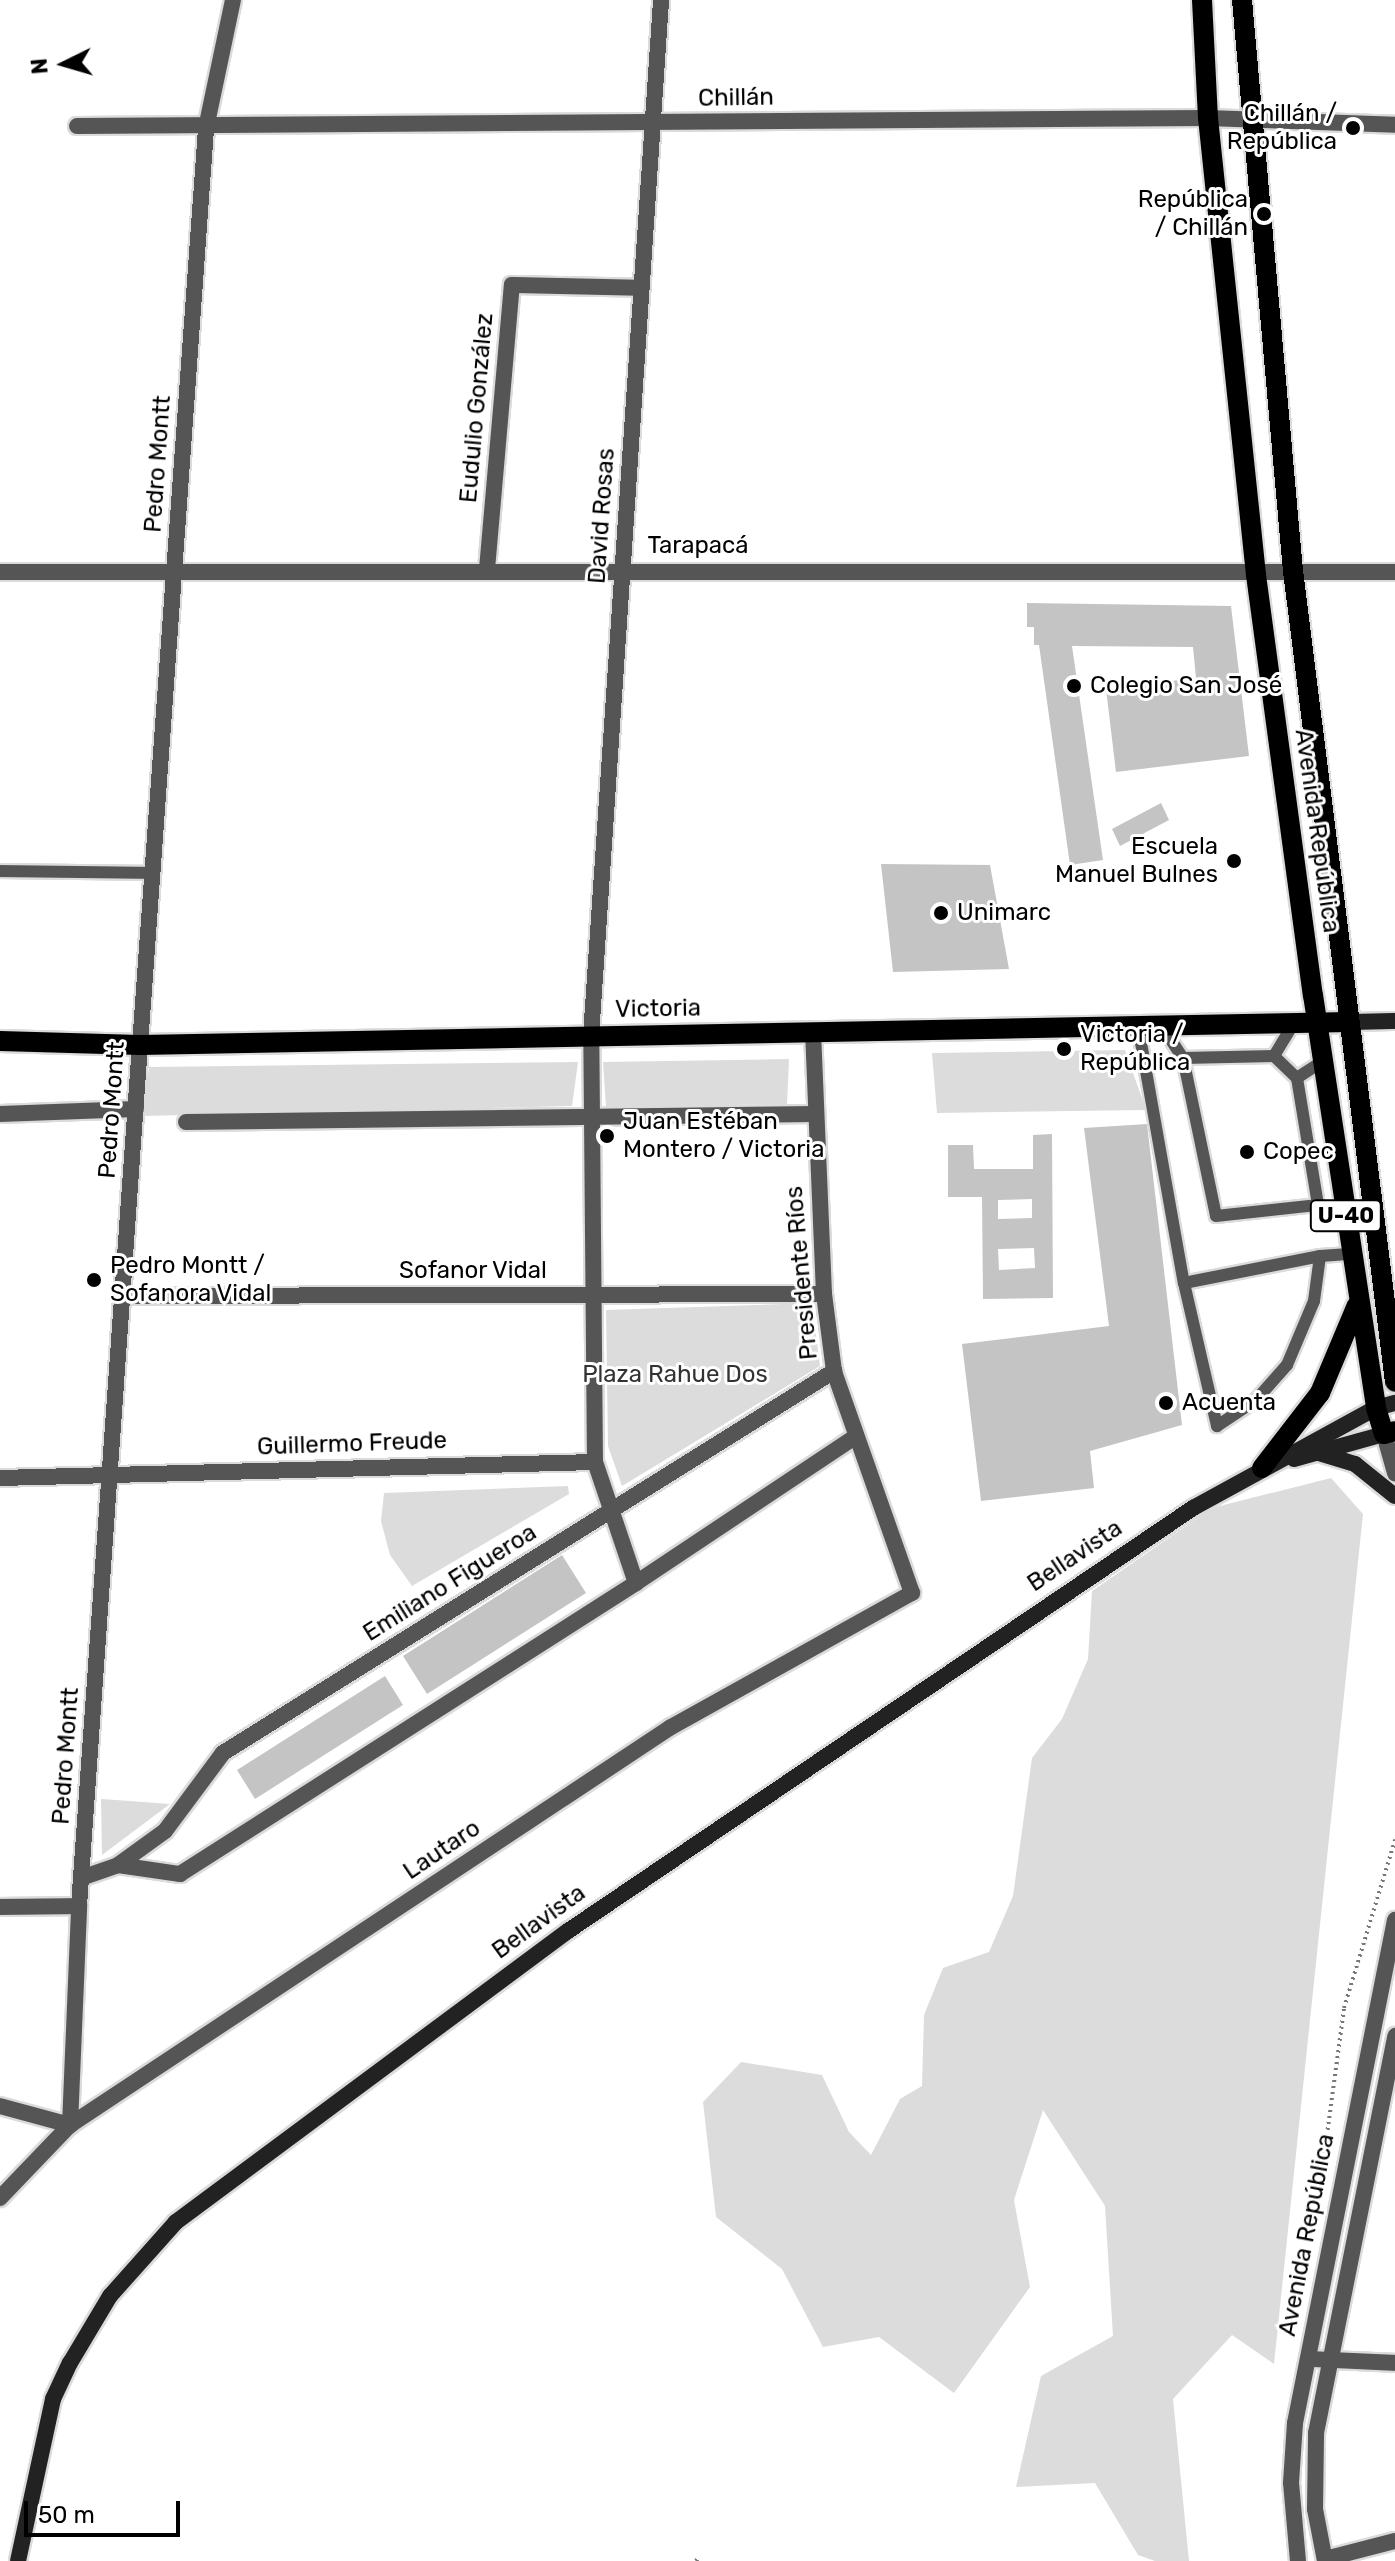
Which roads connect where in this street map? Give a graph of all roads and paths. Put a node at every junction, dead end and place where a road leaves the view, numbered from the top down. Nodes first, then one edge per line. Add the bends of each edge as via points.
1 (233, 0) edge
2 (661, 0) edge
3 (1202, 0) edge
4 (1242, 0) edge
5 (1208, 118) junction
6 (1249, 119) junction
7 (653, 123) junction
8 (1395, 125) edge
9 (77, 126) dead end
10 (206, 128) junction
11 (641, 288) junction
12 (174, 569) junction
13 (487, 569) junction
14 (622, 570) junction
15 (1293, 571) junction
16 (0, 572) edge
17 (1395, 572) edge
18 (1256, 575) junction
19 (0, 871) edge
20 (153, 873) junction
21 (1395, 1021) edge
22 (1349, 1022) junction
23 (1294, 1023) junction
24 (1317, 1023) junction
25 (1138, 1026) junction
26 (1162, 1026) junction
27 (813, 1032) junction
28 (591, 1036) junction
29 (0, 1041) edge
30 (140, 1045) junction
31 (1274, 1056) junction
32 (1183, 1058) junction
33 (1323, 1061) junction
34 (1297, 1078) junction
35 (136, 1109) junction
36 (0, 1114) edge
37 (814, 1114) junction
38 (591, 1119) junction
39 (186, 1122) dead end
40 (1318, 1205) junction
41 (1348, 1226) junction
42 (1352, 1254) junction
43 (1320, 1256) junction
44 (1184, 1283) junction
45 (824, 1294) junction
46 (593, 1295) junction
47 (122, 1296) junction
48 (1359, 1297) junction
49 (834, 1371) junction
50 (1395, 1382) edge
51 (1386, 1406) edge
52 (1389, 1432) edge
53 (855, 1437) junction
54 (1317, 1452) junction
55 (595, 1462) junction
56 (1262, 1468) junction
57 (1395, 1473) edge
58 (110, 1476) junction
59 (0, 1478) edge
60 (1395, 1496) edge
61 (611, 1511) junction
62 (636, 1583) junction
63 (912, 1593) joint
64 (118, 1865) junction
65 (81, 1878) junction
66 (79, 1906) junction
67 (0, 1907) edge
68 (1395, 1920) edge
69 (1392, 1944) edge
70 (1395, 2036) edge
71 (0, 2106) edge
72 (70, 2125) junction
73 (0, 2198) edge
74 (1311, 2359) junction
75 (1333, 2362) junction
76 (1395, 2363) edge
77 (1395, 2541) edge
78 (1325, 2560) edge
79 (18, 2561) edge
80 (1298, 2561) edge

1 - 10 street, Pedro Montt
2 - 7 street, David Rosas
3 - 5 main road, Avenida República
4 - 6 main road, Avenida República
5 - 6 street, Chillán
5 - 7 street, Chillán
5 - 18 main road, Avenida República
6 - 8 street, Chillán
6 - 15 main road, Avenida República
7 - 10 street, Chillán
7 - 11 street, David Rosas
9 - 10 street, Chillán
10 - 12 street, Pedro Montt
11 - 13 street, Eudulio González via 512,285
11 - 14 street, David Rosas
12 - 13 street, Tarapacá
12 - 16 street, Tarapacá
12 - 20 street, Pedro Montt
13 - 14 street, Tarapacá
14 - 18 street, Tarapacá
14 - 28 street, David Rosas
15 - 17 street, Tarapacá
15 - 18 street, Tarapacá
15 - 22 main road, Avenida República
18 - 24 main road, Avenida República
19 - 20 lane
20 - 30 street, Pedro Montt
21 - 22 main road
22 - 24 main road, Victoria
22 - 50 main road, Avenida República / U-40
23 - 24 main road, Victoria
23 - 26 main road, Victoria
23 - 31 lane
24 - 33 main road, Avenida República / U-40
25 - 26 main road, Victoria
25 - 27 main road, Victoria
25 - 44 lane
26 - 32 lane
27 - 28 main road, Victoria
27 - 37 street, Presidente Ríos
28 - 30 main road, Victoria
28 - 38 street, David Rosas
29 - 30 main road, Victoria
30 - 35 street, Pedro Montt
31 - 32 lane
31 - 34 lane
32 - 40 lane via 1216,1216
33 - 34 lane
33 - 41 main road, Avenida República / U-40
34 - 40 lane
35 - 36 street
35 - 47 street, Pedro Montt
37 - 38 street
37 - 45 street, Presidente Ríos
38 - 39 street
38 - 46 street, David Rosas
40 - 41 lane
41 - 42 main road, Avenida República / U-40
42 - 43 lane
42 - 48 main road, Avenida República / U-40
43 - 44 lane
43 - 44 lane via 1311,1312 1287,1365 1256,1400 1217,1426
45 - 46 street, Sofanor Vidal
45 - 49 street, Presidente Ríos
46 - 47 street, Sofanor Vidal
46 - 55 street, David Rosas
47 - 58 street, Pedro Montt
48 - 51 main road, Avenida República / U-40
48 - 56 main road via 1320,1393
49 - 53 street, Presidente Ríos
49 - 61 street, Emiliano Figueroa
51 - 52 main road, Avenida República
51 - 56 main road, Bellavista
52 - 54 main road, Bellavista
52 - 57 street, Avenida República
53 - 62 street, Emiliano Figueroa
53 - 63 street, Presidente Ríos
54 - 56 main road, Bellavista
54 - 60 main road via 1355,1464
55 - 58 street, Guillermo Freude
55 - 61 street, David Rosas
56 - 79 main road, Bellavista via 1193,1508 568,1931 176,2222 110,2296 53,2399
58 - 59 street, Guillermo Freude
58 - 65 street, Pedro Montt
61 - 62 street, David Rosas
61 - 64 street, Emiliano Figueroa via 223,1753 165,1831
62 - 64 street, Emiliano Figueroa via 180,1874
63 - 72 street, Lautaro via 671,1727
64 - 65 street, Emiliano Figueroa
65 - 66 street, Pedro Montt
66 - 67 street
66 - 72 street, Pedro Montt
68 - 69 street, Avenida República
69 - 74 street, Avenida República
70 - 75 street, Avenida República
71 - 72 street
72 - 73 street
74 - 75 street
74 - 80 street, Avenida República via 1292,2455
75 - 76 street
75 - 78 street, Avenida República via 1314,2458 1315,2509
77 - 78 street

